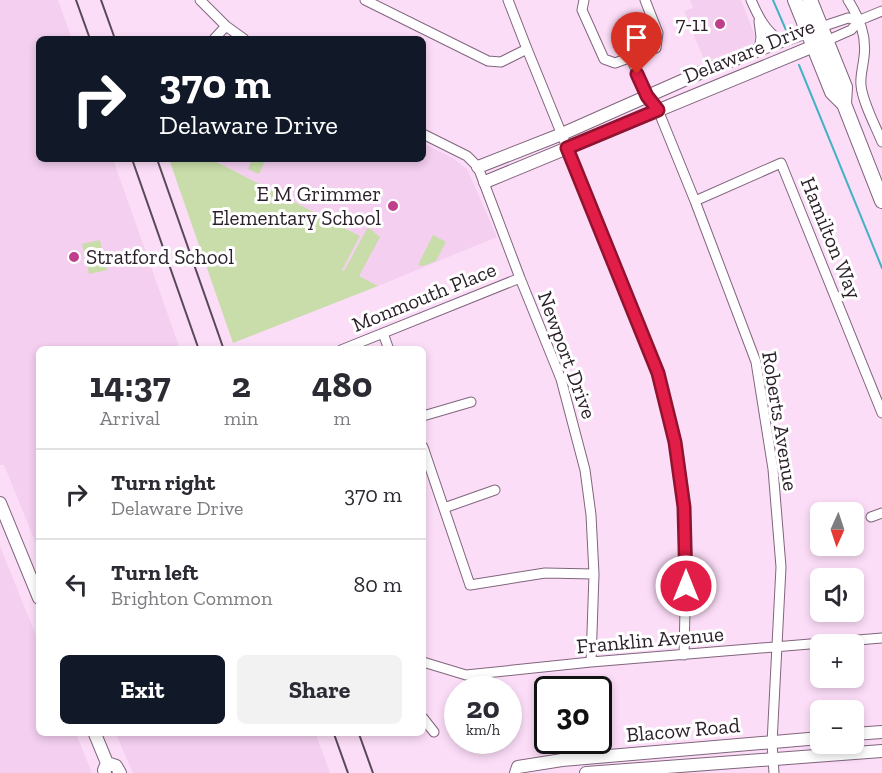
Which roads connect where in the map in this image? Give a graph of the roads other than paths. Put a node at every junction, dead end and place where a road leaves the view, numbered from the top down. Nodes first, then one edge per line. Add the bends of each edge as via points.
1 (200, 0) edge
2 (364, 0) edge
3 (508, 0) edge
4 (584, 0) edge
5 (645, 0) edge
6 (751, 0) edge
7 (795, 0) edge
8 (810, 0) edge
9 (848, 0) edge
10 (882, 11) edge
11 (759, 18) junction
12 (860, 20) junction
13 (226, 26) junction
14 (821, 27) junction
15 (807, 32) junction
16 (217, 36) edge
17 (240, 36) edge
18 (781, 41) junction
19 (826, 41) junction
20 (813, 47) junction
21 (526, 49) junction
22 (759, 50) junction
23 (631, 58) junction
24 (647, 96) junction
25 (844, 104) junction
26 (658, 110) junction
27 (562, 134) junction
28 (426, 136) edge
29 (882, 142) edge
30 (567, 148) junction
31 (478, 167) junction
32 (484, 182) junction
33 (695, 201) junction
34 (882, 201) edge
35 (520, 278) junction
36 (383, 333) junction
37 (350, 346) edge
38 (388, 346) edge
39 (471, 402) dead end
40 (882, 413) edge
41 (426, 415) edge
42 (426, 456) edge
43 (495, 490) dead end
44 (0, 503) edge
45 (444, 508) junction
46 (882, 513) edge
47 (871, 517) dead end
48 (594, 574) junction
49 (36, 591) edge
50 (882, 638) edge
51 (776, 647) junction
52 (684, 655) junction
53 (591, 662) junction
54 (426, 663) edge
55 (426, 722) edge
56 (434, 732) dead end
57 (882, 732) edge
58 (864, 733) edge
59 (96, 736) edge
60 (810, 739) edge
61 (772, 743) junction
62 (882, 751) edge
63 (773, 759) junction
64 (106, 768) edge
65 (120, 773) edge
66 (516, 773) edge
67 (586, 773) edge
68 (774, 773) edge

1 - 13 street
2 - 21 street via 488,62 501,62
3 - 21 street
4 - 23 street via 582,10 604,59 615,63
5 - 23 street via 658,33 656,48
6 - 11 street
7 - 15 main road
8 - 14 main road
9 - 12 street
10 - 12 street, Delaware Drive
11 - 18 street
11 - 22 street
12 - 14 street, Delaware Drive via 848,18
12 - 19 street, Delaware Drive via 851,30
12 - 29 street via 865,47 862,93
13 - 16 street
13 - 17 street
14 - 15 street, Delaware Drive
14 - 19 main road
15 - 18 street, Delaware Drive
15 - 20 main road
18 - 22 street, Delaware Drive
19 - 20 street, Delaware Drive
19 - 25 main road via 845,87
20 - 25 main road via 832,92
20 - 26 street, Delaware Drive
21 - 27 street
22 - 24 street, Delaware Drive
23 - 24 street, Roberts Avenue
24 - 26 street, Roberts Avenue
24 - 27 street, Delaware Drive
25 - 34 main road
26 - 30 street, Delaware Drive
26 - 33 street, Roberts Avenue
27 - 30 street
27 - 31 street, Delaware Drive
28 - 31 street via 467,156
30 - 32 street, Delaware Drive
30 - 52 street via 658,373 675,442 684,507
31 - 32 street, Newport Drive
32 - 35 street, Newport Drive
33 - 40 street, Hamilton Way via 781,163
33 - 51 street, Roberts Avenue via 756,362 773,469 781,567
35 - 36 street, Monmouth Place
35 - 48 street, Newport Drive via 576,429 591,515
36 - 37 street, Monmouth Place
36 - 38 street
39 - 41 street
42 - 45 street
43 - 45 street
44 - 49 street
45 - 48 street via 471,585 545,573
46 - 47 street
48 - 53 street, Newport Drive
50 - 51 street, Franklin Avenue
51 - 52 street, Franklin Avenue
51 - 61 street, Roberts Avenue
52 - 53 street, Franklin Avenue
53 - 54 street, Franklin Avenue via 466,675
55 - 56 street
57 - 58 street
59 - 64 street
60 - 61 street, Blacow Road
61 - 63 street, Roberts Avenue
61 - 66 street, Blacow Road via 562,760 518,768
62 - 63 street, Blacow Road
63 - 67 street, Blacow Road
63 - 68 street, Roberts Avenue
64 - 65 street via 116,766

